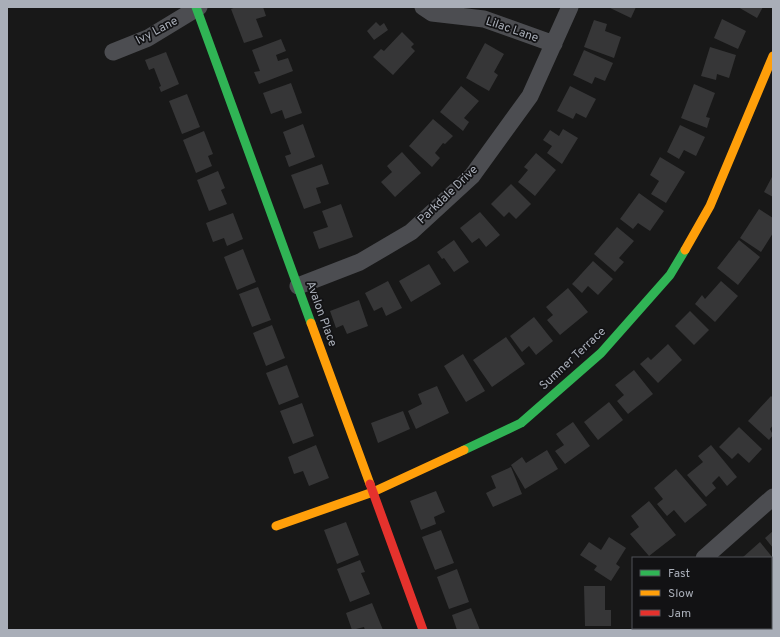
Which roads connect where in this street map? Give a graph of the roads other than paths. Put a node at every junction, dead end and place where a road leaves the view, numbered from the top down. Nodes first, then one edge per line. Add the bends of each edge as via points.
1 (422, 7) edge
2 (570, 7) edge
3 (197, 8) edge
4 (554, 44) junction
5 (113, 52) dead end
6 (773, 56) edge
7 (298, 286) junction
8 (373, 492) junction
9 (773, 496) edge
10 (276, 526) dead end
11 (705, 557) edge
12 (423, 630) edge

1 - 4 street, Lilac Lane via 432,13 484,19
2 - 4 street, Parkdale Drive
3 - 5 street, Ivy Lane via 148,38
3 - 7 street, Avalon Place
4 - 7 street, Parkdale Drive via 530,96 472,176 411,232 360,262
6 - 8 street, Sumner Terrace via 710,206 670,275 601,353 521,423
7 - 8 street, Avalon Place
8 - 10 street, Sumner Terrace
8 - 12 street, Avalon Place
9 - 11 street

